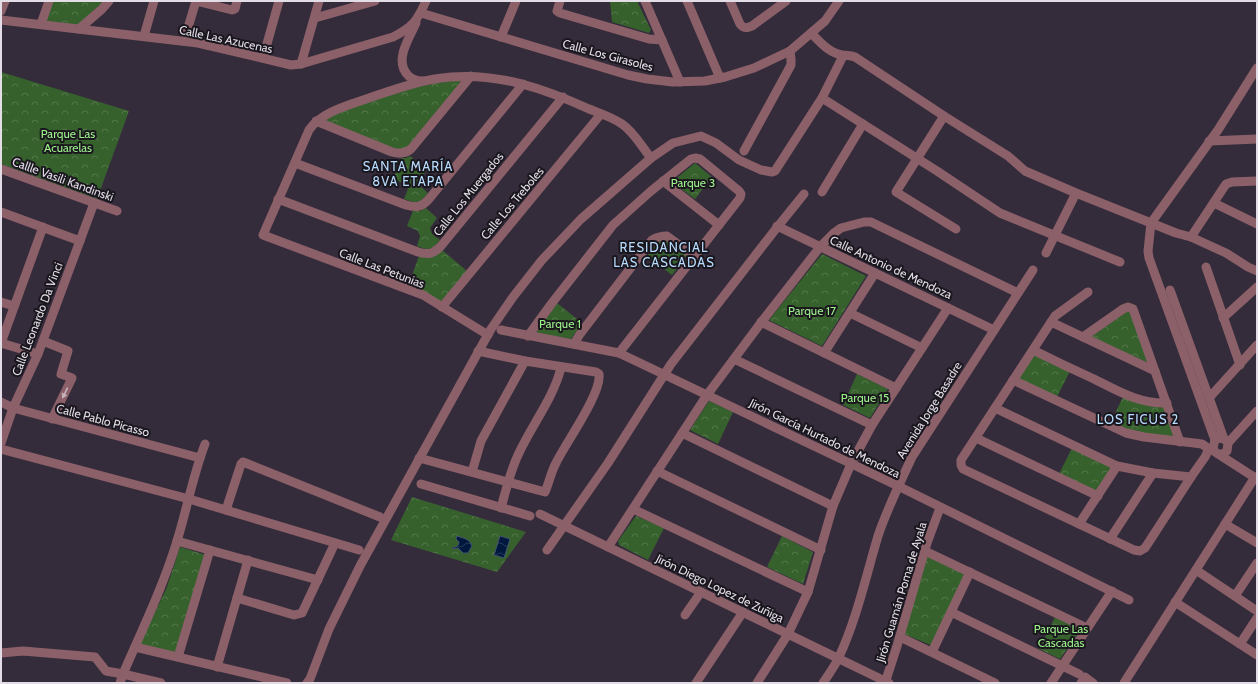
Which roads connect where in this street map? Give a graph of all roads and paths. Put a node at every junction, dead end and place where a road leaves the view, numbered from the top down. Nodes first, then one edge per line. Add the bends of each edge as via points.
1 (5, 1) edge
2 (49, 1) edge
3 (109, 1) edge
4 (154, 1) edge
5 (196, 1) edge
6 (279, 1) edge
7 (319, 1) edge
8 (375, 1) edge
9 (426, 1) edge
10 (516, 1) edge
11 (560, 1) edge
12 (645, 1) edge
13 (687, 1) edge
14 (730, 1) edge
15 (786, 1) edge
16 (839, 1) edge
17 (236, 5) edge
18 (1, 11) edge
19 (419, 16) junction
20 (315, 18) junction
21 (1, 20) edge
22 (41, 24) junction
23 (79, 29) junction
24 (812, 33) junction
25 (144, 36) junction
26 (393, 37) junction
27 (501, 37) junction
28 (662, 40) junction
29 (184, 41) junction
30 (790, 51) junction
31 (402, 54) junction
32 (843, 56) junction
33 (263, 58) junction
34 (302, 64) junction
35 (403, 66) junction
36 (1257, 68) edge
37 (471, 76) junction
38 (720, 78) junction
39 (426, 81) junction
40 (680, 82) junction
41 (523, 84) junction
42 (391, 91) junction
43 (563, 97) junction
44 (822, 98) junction
45 (601, 114) junction
46 (944, 116) junction
47 (316, 121) junction
48 (863, 124) junction
49 (1257, 140) edge
50 (1209, 141) junction
51 (744, 151) dead end
52 (651, 158) junction
53 (917, 158) junction
54 (294, 163) junction
55 (1, 169) edge
56 (663, 181) junction
57 (1257, 181) edge
58 (822, 192) dead end
59 (1076, 193) junction
60 (804, 194) dead end
61 (278, 199) junction
62 (94, 203) junction
63 (1214, 203) junction
64 (117, 211) dead end
65 (1, 212) edge
66 (1151, 223) junction
67 (719, 224) junction
68 (1257, 224) edge
69 (777, 226) junction
70 (43, 227) junction
71 (956, 229) dead end
72 (1054, 236) junction
73 (1191, 237) junction
74 (80, 241) junction
75 (820, 247) junction
76 (1046, 253) dead end
77 (694, 256) junction
78 (1120, 262) dead end
79 (1206, 267) dead end
80 (1033, 270) dead end
81 (1257, 271) edge
82 (875, 273) junction
83 (1257, 287) edge
84 (1170, 290) dead end
85 (1088, 292) dead end
86 (1018, 293) junction
87 (1, 302) edge
88 (14, 306) junction
89 (442, 307) junction
90 (948, 308) junction
91 (850, 313) junction
92 (1224, 318) junction
93 (761, 322) junction
94 (1051, 322) junction
95 (501, 330) dead end
96 (994, 330) junction
97 (488, 335) junction
98 (528, 336) junction
99 (1083, 337) junction
100 (43, 341) junction
101 (1, 343) edge
102 (574, 344) junction
103 (1257, 345) edge
104 (922, 348) junction
105 (1033, 350) junction
106 (478, 351) junction
107 (619, 353) junction
108 (824, 353) junction
109 (38, 354) junction
110 (734, 359) junction
111 (524, 361) junction
112 (1240, 364) junction
113 (561, 368) junction
114 (1155, 371) junction
115 (665, 374) junction
116 (1013, 380) junction
117 (896, 388) junction
118 (707, 395) junction
119 (1209, 398) junction
120 (1, 402) edge
121 (1167, 403) junction
122 (13, 408) junction
123 (995, 408) junction
124 (1257, 411) edge
125 (52, 419) junction
126 (872, 425) junction
127 (682, 433) junction
128 (976, 438) junction
129 (1180, 442) junction
130 (1, 443) edge
131 (205, 444) dead end
132 (1219, 446) junction
133 (1, 449) edge
134 (200, 458) junction
135 (419, 458) junction
136 (851, 464) junction
137 (1117, 466) junction
138 (657, 471) junction
139 (472, 472) junction
140 (1153, 473) junction
141 (1191, 477) junction
142 (1256, 478) edge
143 (508, 482) junction
144 (421, 484) dead end
145 (898, 486) junction
146 (1098, 496) junction
147 (189, 499) junction
148 (833, 506) junction
149 (501, 508) junction
150 (633, 508) junction
151 (940, 508) junction
152 (226, 510) junction
153 (540, 514) dead end
154 (530, 516) dead end
155 (380, 517) dead end
156 (1080, 524) junction
157 (1225, 524) junction
158 (564, 526) junction
159 (1110, 539) junction
160 (177, 541) junction
161 (335, 543) junction
162 (1257, 543) edge
163 (608, 547) junction
164 (210, 550) junction
165 (359, 550) dead end
166 (546, 550) dead end
167 (821, 550) junction
168 (925, 551) junction
169 (248, 560) junction
170 (1257, 563) edge
171 (1196, 570) junction
172 (970, 572) junction
173 (318, 580) junction
174 (1112, 591) junction
175 (701, 592) junction
176 (808, 592) junction
177 (1235, 596) junction
178 (237, 598) junction
179 (1129, 600) dead end
180 (1175, 602) junction
181 (1257, 611) edge
182 (743, 612) junction
183 (951, 612) junction
184 (685, 615) dead end
185 (1257, 618) edge
186 (1087, 628) junction
187 (788, 634) junction
188 (900, 637) junction
189 (1240, 644) junction
190 (135, 647) junction
191 (932, 652) junction
192 (1, 653) edge
193 (1257, 656) edge
194 (178, 657) junction
195 (838, 659) junction
196 (217, 666) junction
197 (1062, 666) junction
198 (123, 674) junction
199 (1079, 674) dead end
200 (886, 682) edge
201 (120, 683) edge
202 (161, 683) edge
203 (287, 683) edge
204 (307, 683) edge
205 (696, 683) edge
206 (757, 683) edge
207 (823, 683) edge
208 (996, 683) edge
209 (1051, 683) edge
210 (1081, 683) edge
211 (1093, 683) edge
212 (1124, 683) edge

1 - 18 street
2 - 22 street
3 - 23 street
4 - 25 street
5 - 17 street via 232,10
5 - 29 street
6 - 33 street
7 - 20 street
8 - 20 street
9 - 19 street, Calle Las Azucenas
10 - 27 street
11 - 28 street via 557,11 560,13 649,39
12 - 28 street
13 - 38 street
14 - 15 street via 740,24 745,28 752,26
16 - 24 street, Calle Los Girasoles via 825,21
19 - 26 street, Calle Las Azucenas via 404,31
19 - 27 street, Calle Los Girasoles
19 - 31 street
20 - 34 street
21 - 22 street, Calle Las Azucenas
22 - 23 street, Calle Las Azucenas
23 - 25 street, Calle Las Azucenas
24 - 30 street, Calle Los Girasoles
24 - 32 street via 831,51
25 - 29 street, Calle Las Azucenas
26 - 31 street via 404,43
26 - 34 street, Calle Las Azucenas
27 - 40 street, Calle Los Girasoles via 628,75
28 - 40 street
29 - 33 street, Calle Las Azucenas
30 - 38 street, Calle Los Girasoles via 754,68
30 - 51 street via 791,65
31 - 35 street
32 - 44 street
32 - 46 street via 855,57
33 - 34 street, Calle Las Azucenas via 291,65
35 - 39 street via 405,72 414,80
35 - 42 street via 401,83
36 - 50 street
37 - 39 street
37 - 41 street
37 - 47 street via 411,150 404,153 392,152
38 - 40 street, Calle Los Girasoles
39 - 42 street
41 - 43 street
41 - 54 street via 422,205 406,205
42 - 47 street via 332,112
43 - 45 street
43 - 61 street, Calle Los Muergados via 435,252 418,252
44 - 48 street
44 - 52 street via 775,171 761,170 739,160 716,143 701,136 673,143
45 - 52 street via 622,124
45 - 89 street, Calle Los Treboles
46 - 53 street
46 - 59 street via 1008,156 1025,171
47 - 54 street via 309,130
48 - 53 street
48 - 58 street
49 - 50 street
50 - 66 street
52 - 97 street via 581,219 542,260
53 - 71 street via 896,192
53 - 72 street via 1000,213
54 - 61 street
55 - 62 street, Callle Vasili Kandinski
56 - 67 street
56 - 67 street via 691,159 700,159 741,194
56 - 98 street via 613,225
57 - 63 street via 1228,183
59 - 66 street
59 - 72 street
60 - 69 street
61 - 89 street, Calle Las Petunias via 263,235 423,296
62 - 64 street, Callle Vasili Kandinski
62 - 74 street, Calle Leonardo Da Vinci
63 - 68 street
63 - 73 street
65 - 70 street
66 - 73 street
66 - 132 street via 1149,258
67 - 77 street
69 - 75 street, Calle Antonio de Mendoza
69 - 115 street
70 - 74 street
70 - 88 street
72 - 76 street
72 - 78 street
73 - 81 street
74 - 100 street, Calle Leonardo Da Vinci
75 - 82 street, Calle Antonio de Mendoza
75 - 86 street via 841,228 871,222
75 - 93 street
77 - 102 street via 667,236 652,240
77 - 107 street
79 - 92 street
80 - 86 street, Avenida Jorge Basadre
82 - 90 street, Calle Antonio de Mendoza
82 - 91 street
83 - 92 street
84 - 119 street
85 - 94 street via 1055,316
86 - 96 street, Avenida Jorge Basadre
87 - 88 street
88 - 101 street
89 - 97 street, Calle Las Petunias
90 - 96 street, Calle Antonio de Mendoza
90 - 104 street
91 - 104 street
91 - 108 street
92 - 112 street
93 - 108 street
93 - 110 street
94 - 99 street
94 - 105 street
95 - 98 street, Jirón García Hurtado de Mendoza
96 - 145 street, Avenida Jorge Basadre via 912,457
97 - 106 street
98 - 102 street, Jirón García Hurtado de Mendoza
99 - 114 street
99 - 114 street via 1123,309 1133,309
100 - 109 street, Calle Leonardo Da Vinci
100 -> 125 street via 68,351 61,374 72,378
101 - 109 street
102 - 107 street, Jirón García Hurtado de Mendoza
103 - 112 street
104 - 117 street
105 - 116 street
105 - 121 street via 1124,394 1142,401
106 - 111 street
106 - 135 street
107 - 115 street, Jirón García Hurtado de Mendoza
108 - 117 street
109 - 122 street, Calle Leonardo Da Vinci
110 - 118 street
110 - 126 street
111 - 113 street
111 - 139 street via 481,441
112 - 119 street
113 - 143 street via 558,381 518,456
113 - 143 street via 599,374 600,378 592,400 556,464 545,492
114 - 121 street
115 - 118 street, Jirón García Hurtado de Mendoza
115 - 158 street
116 - 123 street
116 - 129 street via 1126,433
117 - 126 street
118 - 127 street
118 - 136 street, Jirón García Hurtado de Mendoza
119 - 132 street
120 - 122 street, Calle Pablo Picasso
121 - 129 street
122 - 125 street, Calle Pablo Picasso
122 - 130 street, Calle Leonardo Da Vinci
123 - 128 street
123 - 137 street
124 - 132 street
125 - 134 street, Calle Pablo Picasso
126 - 136 street
127 - 138 street
127 - 148 street
128 - 146 street
128 - 156 street via 961,460 963,469
129 - 132 street
131 - 134 street
132 - 141 street via 1205,458
132 - 142 street via 1233,463
133 - 147 street
134 - 147 street
135 - 139 street
135 - 204 street via 332,622
136 - 145 street, Jirón García Hurtado de Mendoza
136 - 148 street
137 - 140 street
137 - 146 street
138 - 150 street
138 - 167 street
139 - 143 street
140 - 141 street
140 - 159 street
141 - 159 street via 1143,550 1134,550
142 - 157 street
143 - 149 street
144 - 149 street
145 - 151 street, Jirón García Hurtado de Mendoza
145 - 195 street, Avenida Jorge Basadre via 879,534 865,586
146 - 156 street
147 - 152 street
147 - 160 street
148 - 167 street
149 - 154 street
150 - 163 street
150 - 176 street
151 - 168 street, Jirón Guamán Poma de Ayala
151 - 174 street, Jirón García Hurtado de Mendoza
152 - 155 street via 243,462
152 - 161 street
153 - 158 street, Jirón Diego Lopez de Zuñiga
156 - 159 street
157 - 162 street
157 - 171 street
158 - 163 street, Jirón Diego Lopez de Zuñiga
158 - 166 street
160 - 164 street
160 - 190 street via 162,585
161 - 165 street
161 - 173 street
163 - 175 street, Jirón Diego Lopez de Zuñiga
164 - 169 street
164 - 194 street
167 - 176 street
168 - 172 street
168 - 188 street, Jirón Guamán Poma de Ayala
169 - 173 street
169 - 178 street
170 - 177 street
171 - 177 street
171 - 180 street
172 - 183 street
172 - 186 street
173 - 178 street via 302,613 294,615
174 - 179 street, Jirón García Hurtado de Mendoza
174 - 186 street
175 - 182 street, Jirón Diego Lopez de Zuñiga
175 - 184 street
176 - 187 street
177 - 181 street
178 - 196 street
180 - 189 street
180 - 212 street
182 - 187 street, Jirón Diego Lopez de Zuñiga
182 - 205 street
183 - 191 street
183 - 197 street
185 - 189 street
186 - 197 street
187 - 195 street, Jirón Diego Lopez de Zuñiga
187 - 206 street
188 - 191 street
188 - 200 street, Jirón Guamán Poma de Ayala
189 - 193 street
190 - 194 street
190 - 198 street
191 - 208 street
192 - 198 street via 24,651 95,657 106,671
194 - 196 street
195 - 200 street, Jirón Diego Lopez de Zuñiga
195 - 207 street, Avenida Jorge Basadre
196 - 203 street
197 - 199 street
197 - 209 street
198 - 201 street
198 - 202 street
210 - 211 street via 1085,677

